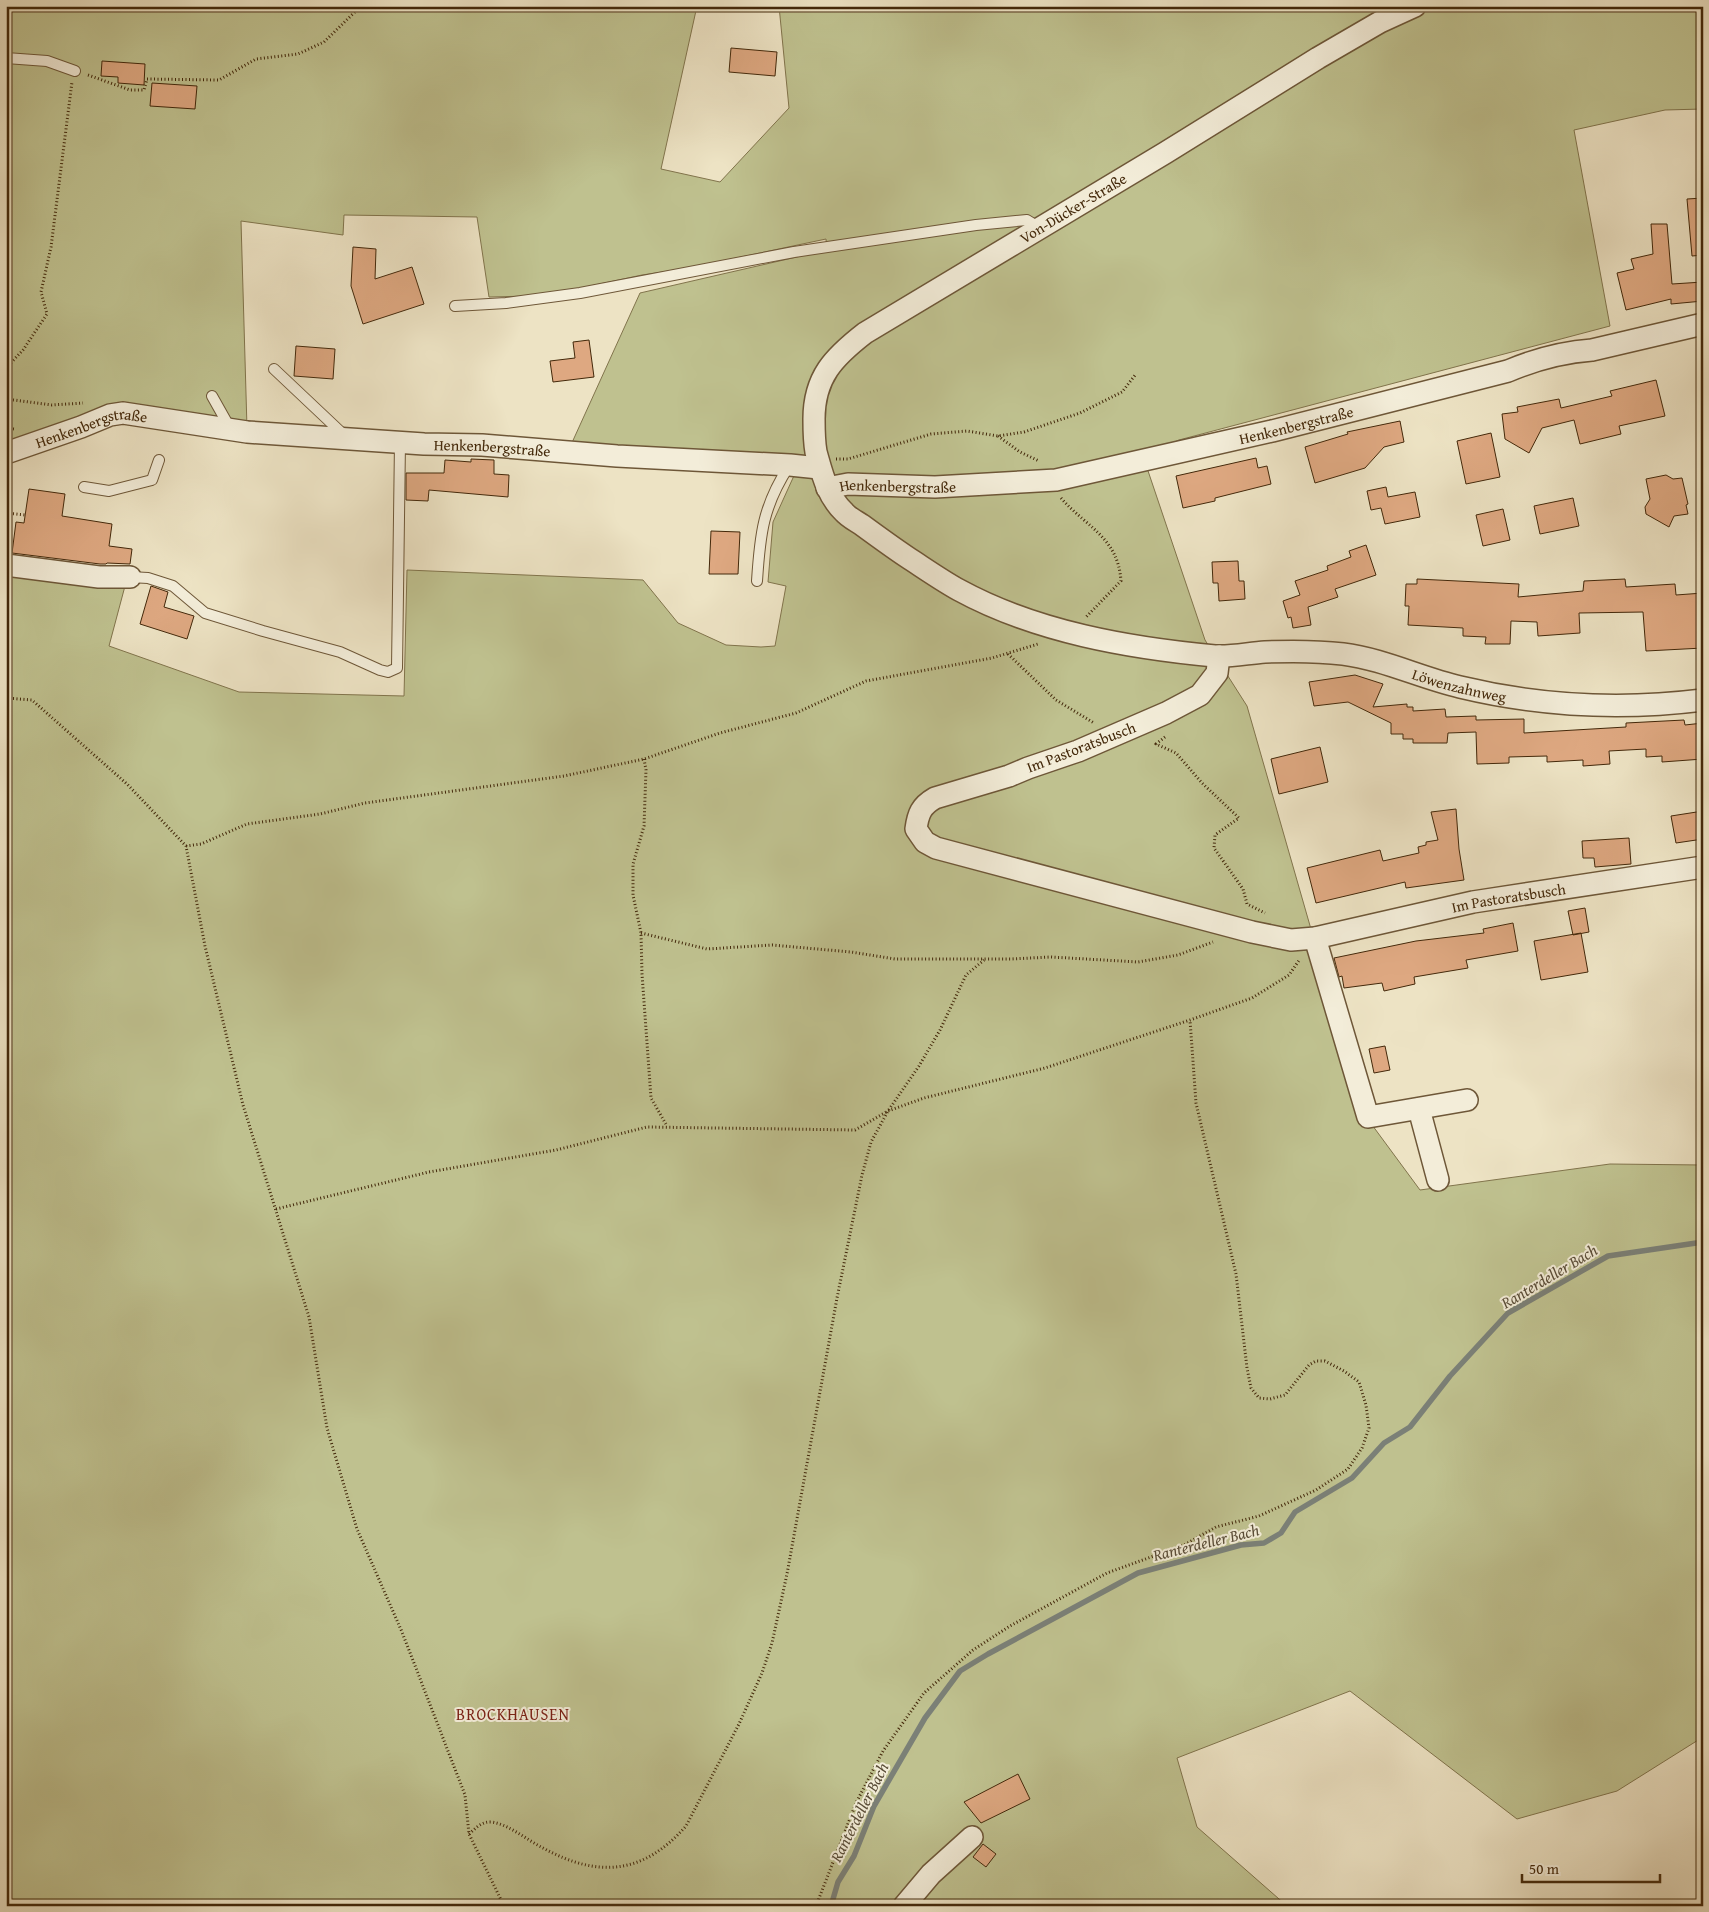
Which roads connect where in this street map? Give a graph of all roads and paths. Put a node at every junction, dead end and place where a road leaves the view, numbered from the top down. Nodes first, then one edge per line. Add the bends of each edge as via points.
1 (361, 6) edge
2 (1415, 6) edge
3 (6, 58) edge
4 (75, 71) junction
5 (1040, 228) junction
6 (455, 306) dead end
7 (1703, 324) edge
8 (6, 368) edge
9 (274, 368) dead end
10 (1136, 374) dead end
11 (212, 396) dead end
12 (6, 399) edge
13 (110, 414) junction
14 (231, 429) junction
15 (998, 436) junction
16 (348, 438) junction
17 (400, 442) junction
18 (6, 453) edge
19 (158, 460) dead end
20 (819, 464) junction
21 (790, 465) junction
22 (1056, 480) junction
23 (84, 487) dead end
24 (827, 488) junction
25 (6, 513) edge
26 (25, 515) dead end
27 (6, 565) edge
28 (130, 576) joint
29 (758, 581) dead end
30 (1070, 631) junction
31 (1219, 656) junction
32 (6, 698) edge
33 (1703, 700) edge
34 (1169, 733) dead end
35 (1110, 738) junction
36 (644, 760) junction
37 (186, 846) junction
38 (1703, 867) edge
39 (1273, 917) dead end
40 (1232, 926) junction
41 (641, 933) junction
42 (1315, 938) junction
43 (984, 960) junction
44 (1190, 1020) junction
45 (1467, 1100) dead end
46 (1419, 1109) junction
47 (888, 1112) junction
48 (668, 1126) junction
49 (1438, 1180) dead end
50 (276, 1209) junction
51 (469, 1834) junction
52 (972, 1838) dead end
53 (504, 1906) edge
54 (816, 1906) edge
55 (904, 1906) edge

1 - 4 path via 324,42 298,54 256,59 219,80 147,80 144,90 130,90
2 - 5 street, Von-Dücker-Straße via 1318,58
3 - 4 lane via 47,61
4 - 8 path via 51,247 41,292 47,314 23,350
5 - 6 lane via 1027,220 976,225 794,252 580,293
5 - 20 street, Von-Dücker-Straße via 865,333 836,358 824,373 817,392 814,444
7 - 22 street, Henkenbergstraße via 1532,362 1272,432
9 - 16 lane
10 - 15 path via 1122,392 1080,413 1024,432
11 - 14 lane
12 - 13 path via 52,405 93,403
13 - 14 street, Henkenbergstraße via 123,413
13 - 18 street, Henkenbergstraße
14 - 16 street, Henkenbergstraße
15 - 20 path via 967,431 931,434 848,459
15 - 22 path via 1020,452 1052,468
16 - 17 street, Henkenbergstraße
17 - 21 street, Henkenbergstraße
17 - 28 lane via 397,668 388,672 380,670 340,652 204,612 173,586
19 - 23 lane via 152,480 108,491
20 - 21 street, Henkenbergstraße
20 - 24 street, Henkenbergstraße
21 - 29 lane via 776,486 762,523
22 - 24 street, Henkenbergstraße via 935,487 848,484
22 - 30 path via 1061,499 1096,529 1110,546 1121,574 1121,581
24 - 30 street via 843,512 958,590 1008,612
25 - 26 path
27 - 28 street via 99,578
30 - 31 street via 1114,643
31 - 33 street, Löwenzahnweg via 1264,652 1339,653 1497,695 1574,704 1612,706
31 - 35 street, Im Pastoratsbusch via 1217,673 1200,695
32 - 37 path via 32,700 127,784
34 - 39 path via 1156,744 1176,753 1239,818 1215,835 1214,848 1243,889 1247,904
35 - 36 path via 1101,728 1056,700 1007,653 866,681 796,712
35 - 40 street, Im Pastoratsbusch via 1009,776 935,798 918,813 916,829 925,842 936,848
36 - 37 path via 564,776 365,803 320,814 248,824 201,844
36 - 41 path via 644,826 633,864 633,895
37 - 50 path via 205,946 243,1104
38 - 42 street, Im Pastoratsbusch via 1473,902
40 - 42 street, Im Pastoratsbusch via 1291,940
40 - 43 path via 1219,940 1178,955 1138,962 1052,957
41 - 43 path via 707,949 772,945 895,959
41 - 48 path via 651,1098
42 - 44 path via 1289,975 1252,998
42 - 46 street via 1368,1117
43 - 47 path via 966,975 924,1059
44 - 47 path via 1045,1068 924,1098
44 - 54 path via 1196,1104 1236,1274 1251,1388 1259,1398 1270,1399 1285,1395 1316,1361 1325,1361 1344,1370 1359,1382 1366,1405 1369,1428 1362,1448 1348,1469 1307,1494 1259,1516 1216,1527 1184,1545 1107,1573 973,1650 924,1693 883,1751 856,1803
45 - 46 street
46 - 49 street
47 - 48 path via 856,1130
47 - 51 path via 871,1142 862,1175 772,1643 743,1715 686,1826 646,1859 623,1866 599,1868 578,1864 491,1822 481,1824
48 - 50 path via 647,1126 556,1150 428,1172
50 - 51 path via 309,1317 327,1428 357,1529 402,1632 465,1795
51 - 53 path
52 - 55 street via 931,1874

